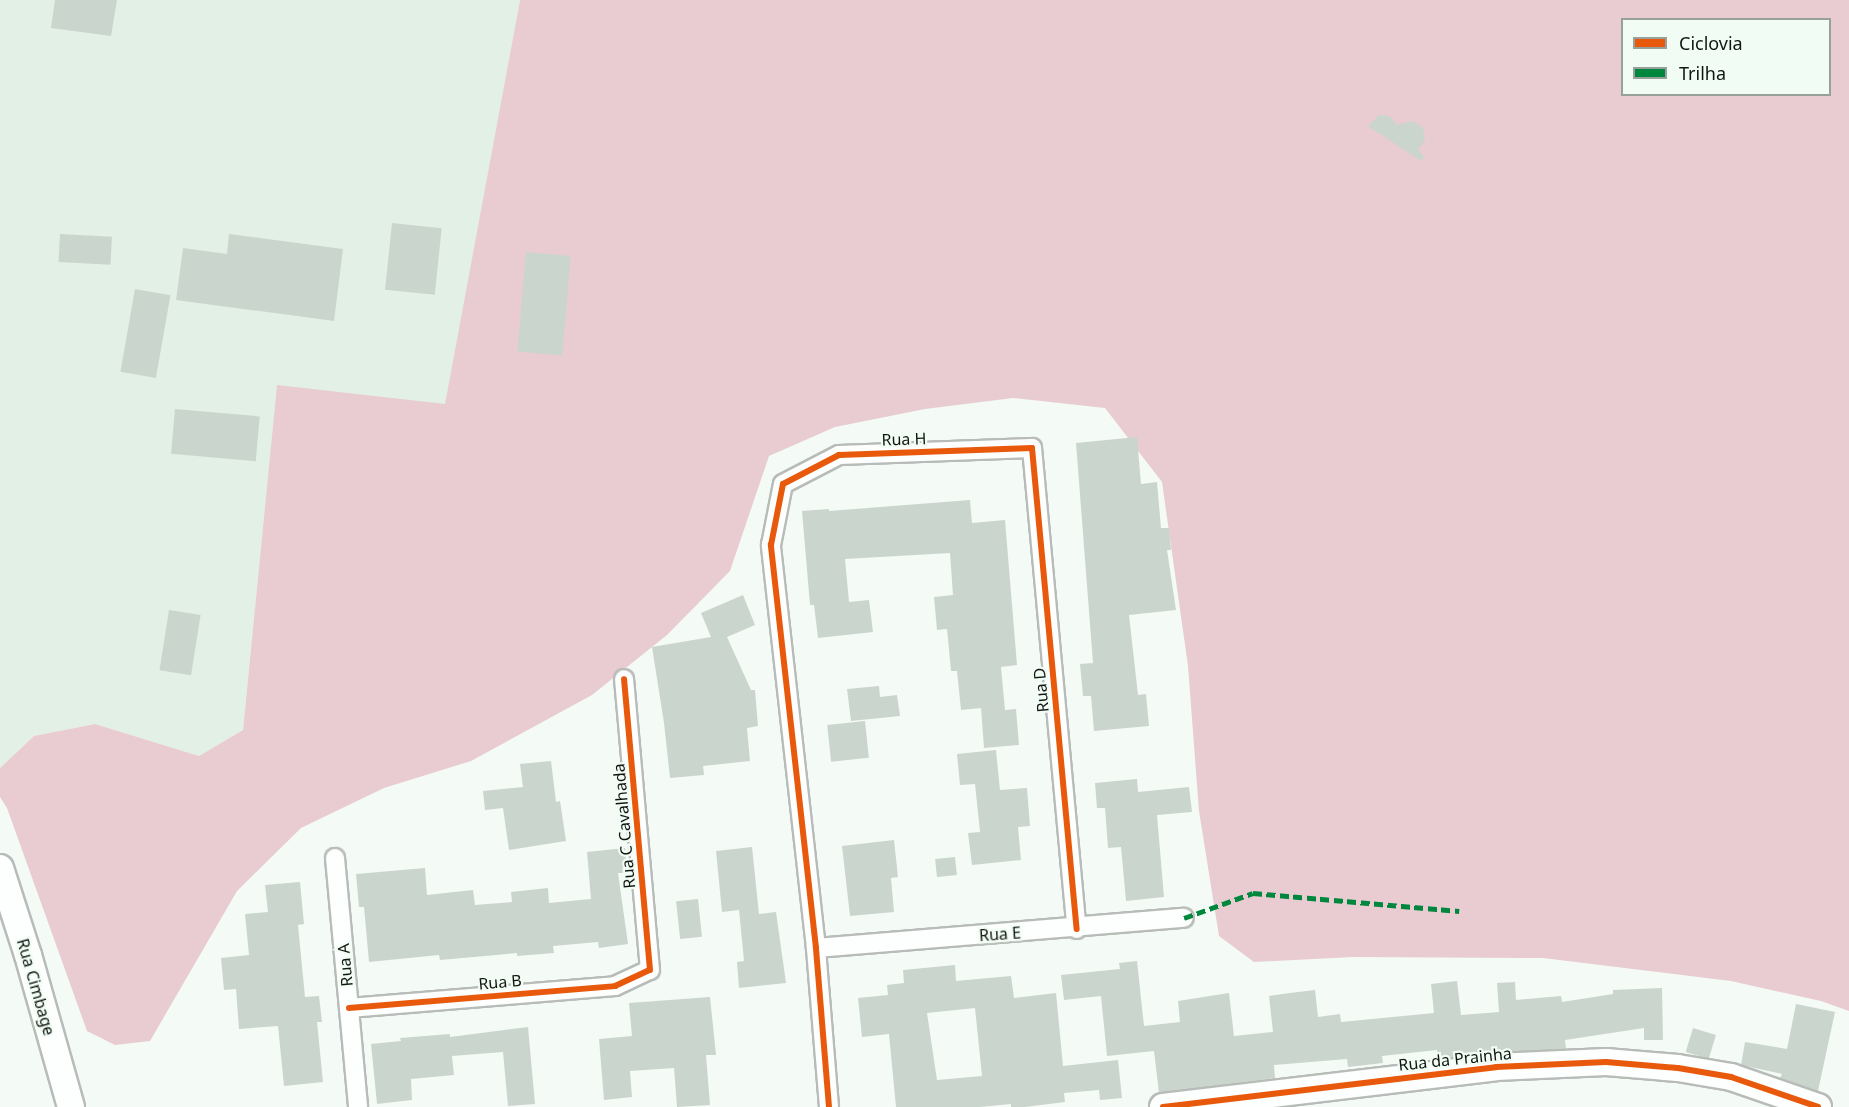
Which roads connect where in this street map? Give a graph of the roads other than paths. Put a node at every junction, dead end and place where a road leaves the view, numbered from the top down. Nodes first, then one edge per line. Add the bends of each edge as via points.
1 (1032, 448) joint
2 (624, 679) dead end
3 (335, 858) dead end
4 (0, 868) edge
5 (1184, 918) dead end
6 (1077, 929) junction
7 (816, 948) junction
8 (650, 970) joint
9 (349, 1008) junction
10 (71, 1107) edge
11 (358, 1107) edge
12 (830, 1107) edge
13 (1163, 1107) edge
14 (1818, 1107) edge

1 - 6 street, Rua D
1 - 7 street, Rua H via 839,455 783,484 771,545
2 - 8 street, Rua C Cavalhada
3 - 9 street, Rua A
4 - 10 street, Rua Cimbage
5 - 6 street, Rua E
6 - 7 street, Rua E
7 - 12 street
8 - 9 street, Rua B via 615,986
9 - 11 street, Rua A
13 - 14 street, Rua da Prainha via 1496,1067 1606,1062 1731,1077

